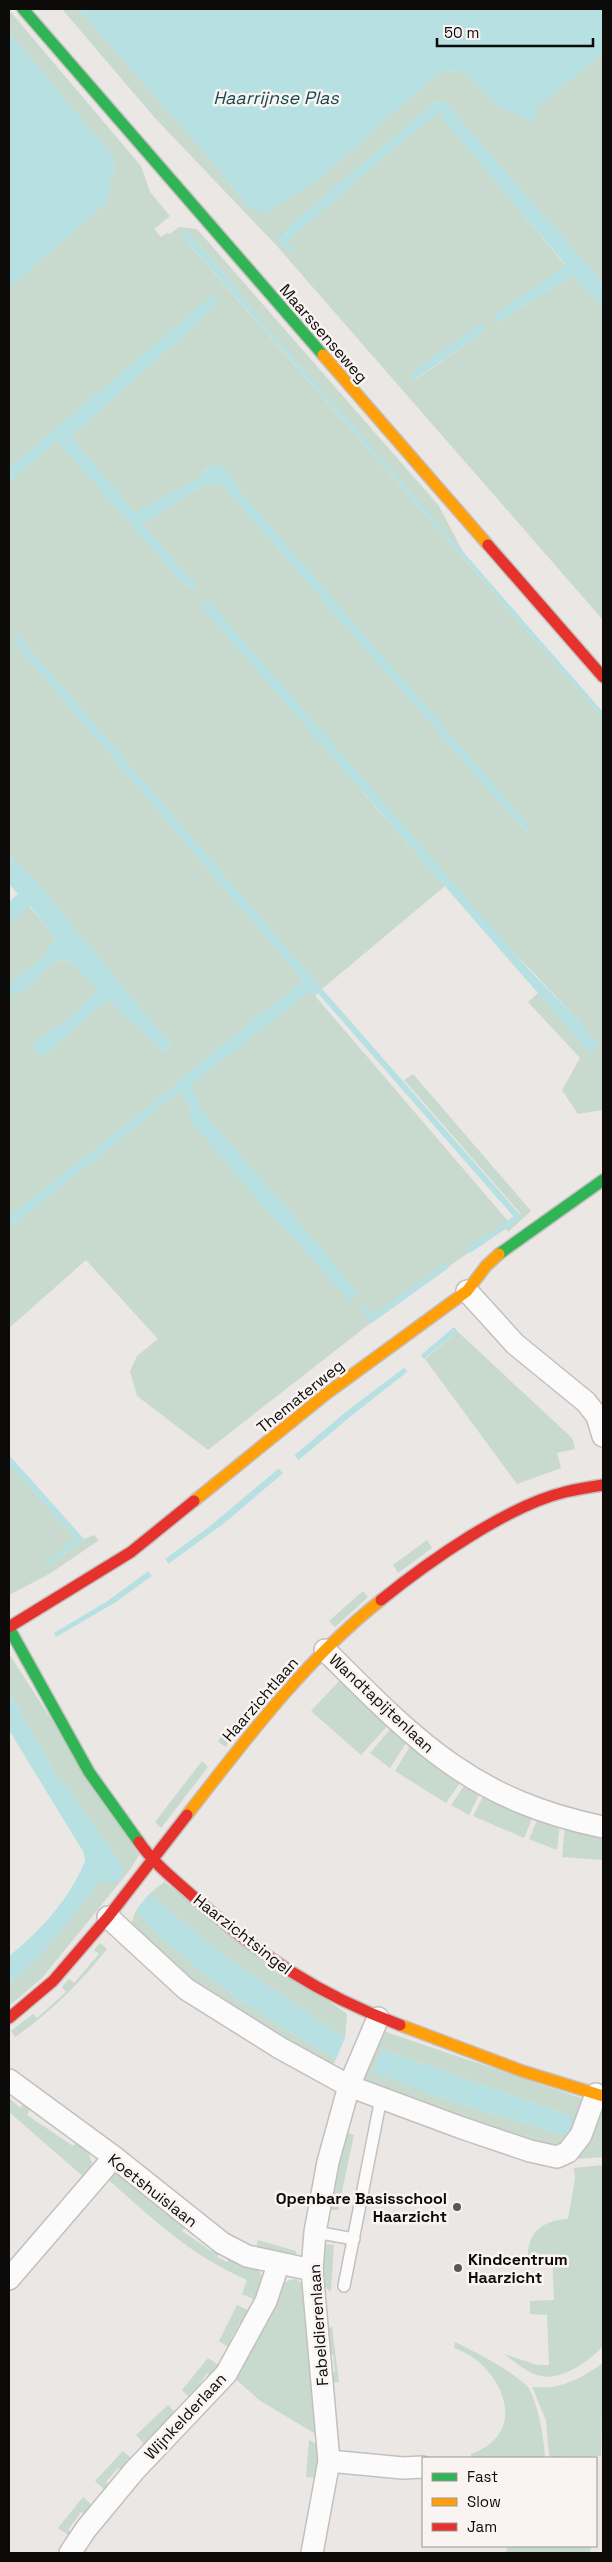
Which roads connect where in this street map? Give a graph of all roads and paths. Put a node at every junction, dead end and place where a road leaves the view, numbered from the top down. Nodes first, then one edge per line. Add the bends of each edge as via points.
1 (23, 9) edge
2 (603, 677) edge
3 (603, 1180) edge
4 (467, 1291) junction
5 (603, 1436) edge
6 (603, 1485) edge
7 (9, 1628) edge
8 (325, 1650) junction
9 (603, 1827) edge
10 (151, 1859) junction
11 (108, 1917) junction
12 (9, 2018) edge
13 (378, 2018) junction
14 (9, 2080) edge
15 (350, 2086) junction
16 (600, 2095) edge
17 (381, 2098) junction
18 (114, 2157) junction
19 (315, 2232) junction
20 (354, 2240) junction
21 (278, 2265) junction
22 (312, 2270) junction
23 (9, 2279) edge
24 (344, 2286) dead end
25 (330, 2461) junction
26 (422, 2467) edge
27 (70, 2553) edge
28 (312, 2553) edge

1 - 2 street, Maarssenseweg
3 - 4 street, Thematerweg via 507,1247 486,1266
4 - 5 street via 514,1344 586,1402 597,1416
4 - 7 street, Thematerweg via 326,1394 131,1552
6 - 8 street, Haarzichtlaan via 564,1492 510,1513 410,1577
7 - 10 street, Haarzichtsingel via 89,1772
8 - 9 street, Wandtapijtenlaan via 392,1717 455,1769 522,1804 562,1819
8 - 10 street, Haarzichtlaan via 263,1718
10 - 11 street, Haarzichtlaan
10 - 13 street, Haarzichtsingel via 212,1913 275,1962 320,1991
11 - 12 street, Haarzichtlaan via 53,1981
11 - 15 street, Haarzichtsingel via 186,1989 280,2048
13 - 15 street, Fabeldierenlaan
13 - 16 street, Haarzichtsingel via 522,2071
14 - 18 street, Koetshuislaan
15 - 17 street, Haarzichtsingel
15 - 19 street, Fabeldierenlaan via 328,2162
16 - 17 street, Haarzichtsingel via 581,2135 568,2152 557,2157 470,2131
17 - 20 lane
18 - 21 street, Koetshuislaan via 222,2243 247,2256
18 - 23 street
19 - 20 lane
19 - 22 street, Fabeldierenlaan
20 - 24 lane
21 - 22 street, Koetshuislaan
21 - 27 street, Wijnkelderlaan via 266,2301 226,2374 134,2471
22 - 25 street, Fabeldierenlaan
25 - 26 street
25 - 28 street, Fabeldierenlaan

